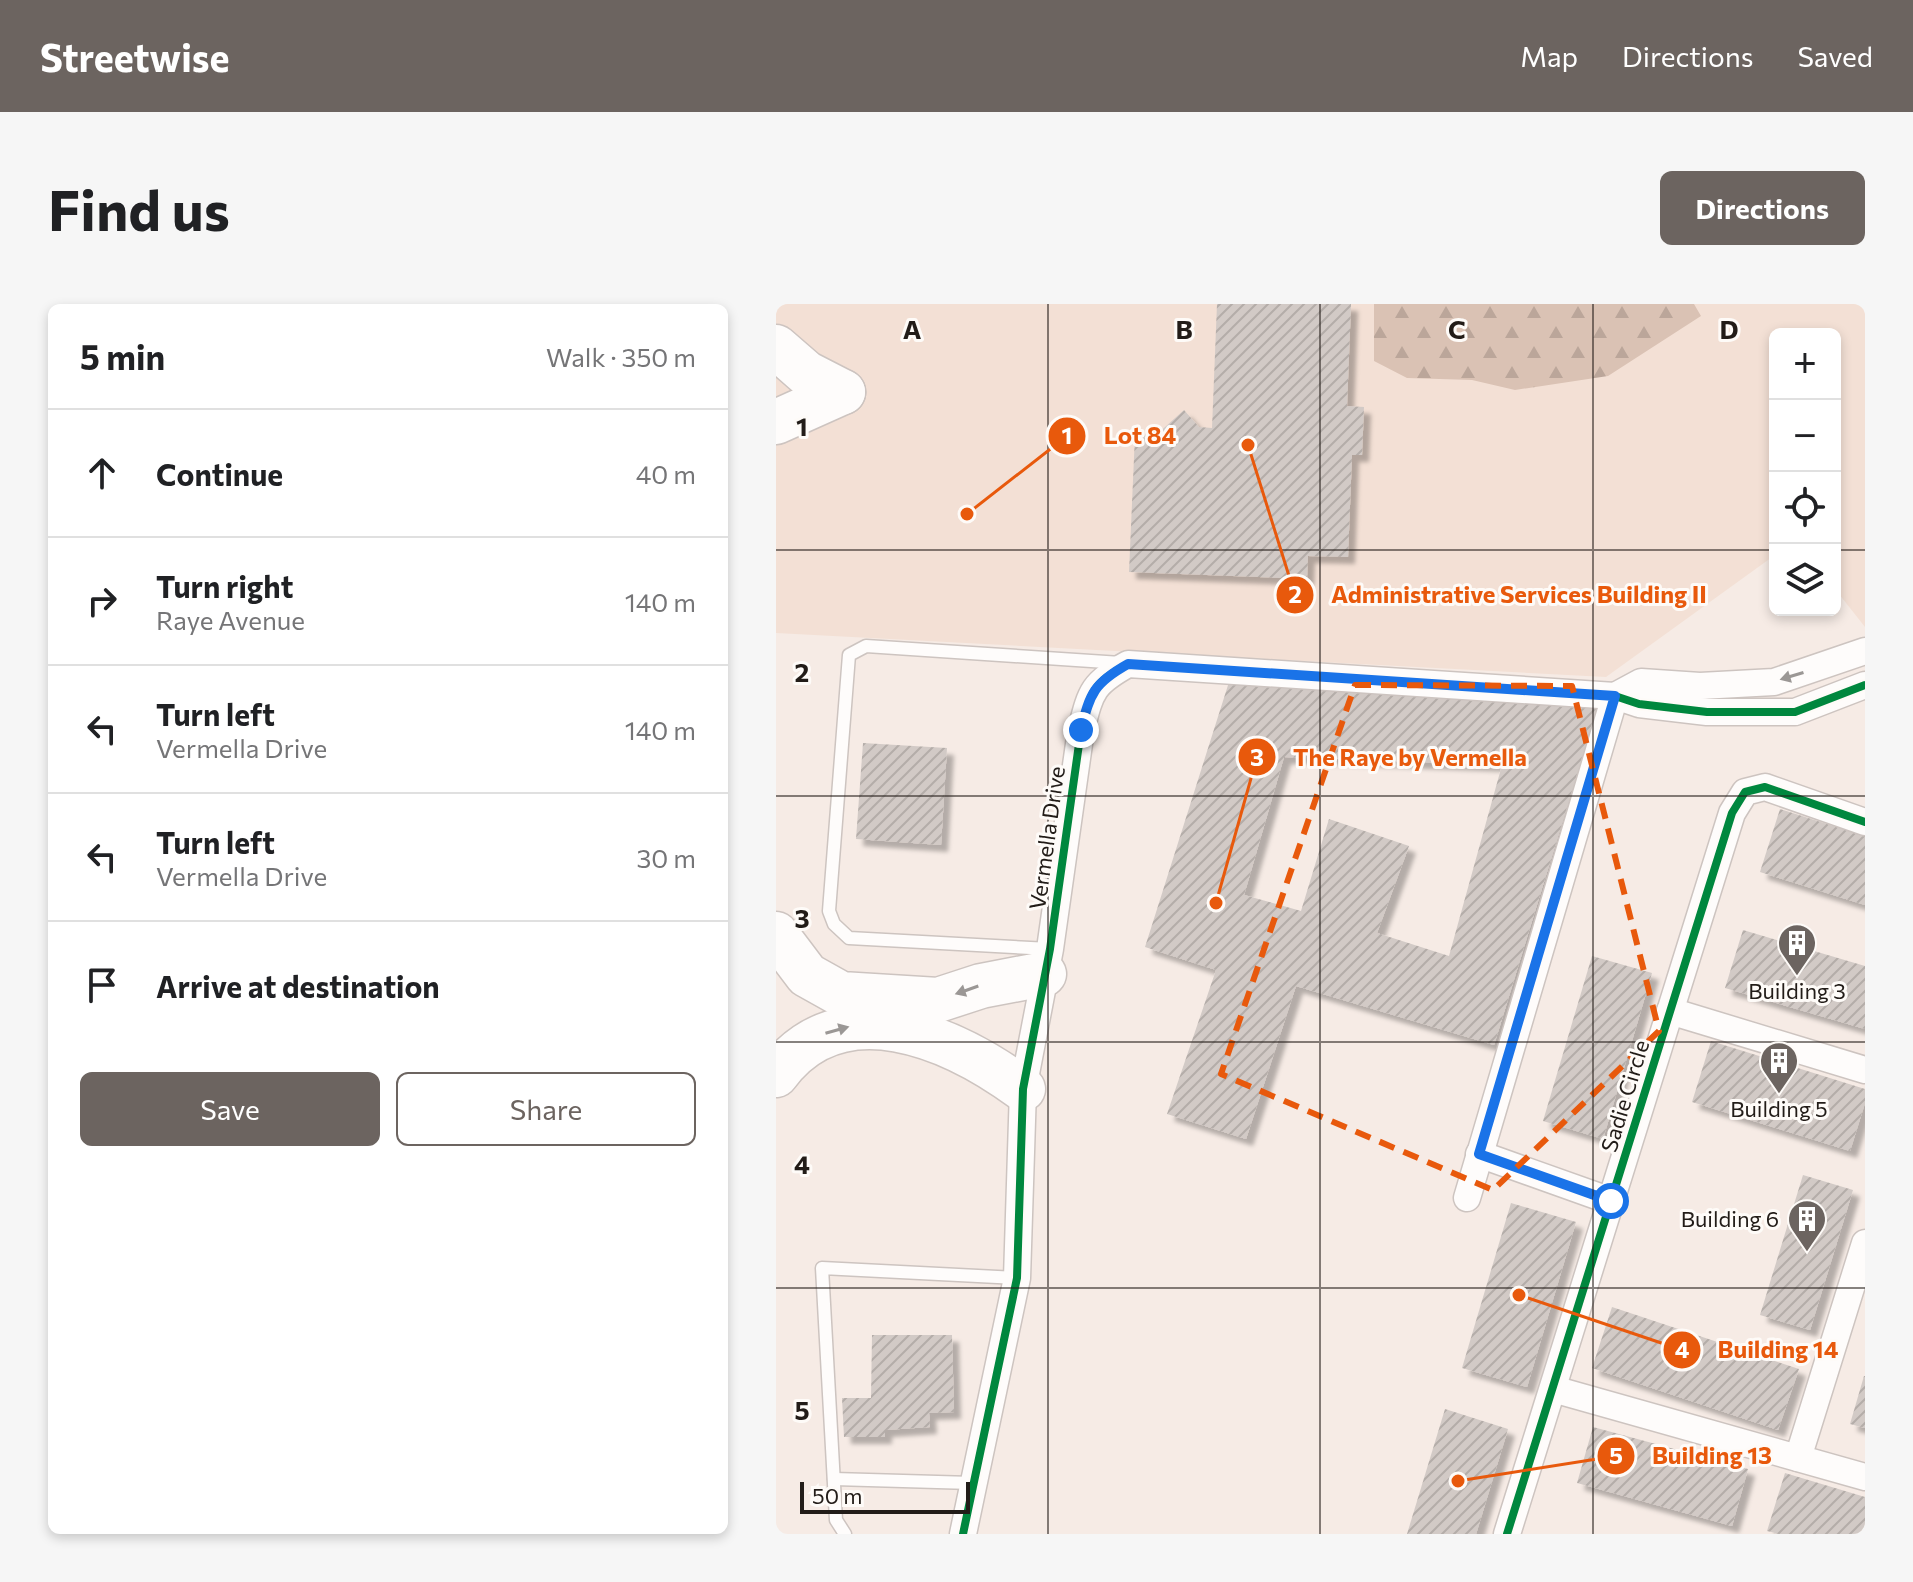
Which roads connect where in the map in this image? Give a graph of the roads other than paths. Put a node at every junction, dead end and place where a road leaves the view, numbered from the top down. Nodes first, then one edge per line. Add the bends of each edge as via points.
1 (776, 347) edge
2 (776, 422) edge
3 (1865, 651) edge
4 (1128, 664) junction
5 (1865, 685) edge
6 (1615, 696) junction
7 (1865, 822) edge
8 (776, 934) edge
9 (1047, 962) junction
10 (1670, 1011) junction
11 (1865, 1070) edge
12 (776, 1075) edge
13 (1023, 1089) junction
14 (1479, 1154) junction
15 (1467, 1198) dead end
16 (1611, 1201) junction
17 (1865, 1243) edge
18 (1017, 1278) junction
19 (1553, 1389) junction
20 (1798, 1458) junction
21 (1865, 1477) edge
22 (834, 1479) junction
23 (972, 1483) junction
24 (845, 1534) edge
25 (963, 1534) edge
26 (1507, 1534) edge

1 - 2 highway via 806,373 843,392
3 -> 6 street via 1774,682 1641,682
4 - 6 street
4 - 9 street, Vermella Drive via 1100,679 1088,701
4 - 9 lane via 866,646 849,655 829,911 834,924 849,938
5 - 6 street via 1795,712 1707,712
6 - 14 street
7 - 10 street, Sadie Circle via 1765,787 1745,792 1732,813
9 -> 8 highway via 938,1000 841,994 807,975
9 - 13 street, Vermella Drive
10 - 11 street
10 - 16 street, Sadie Circle
12 -> 13 highway via 807,1043 858,1025 944,1043
13 - 18 street, Vermella Drive
14 - 15 street
14 - 16 street
16 - 19 street, Sadie Circle
17 - 20 street
18 - 22 lane via 822,1268
18 - 23 street, Vermella Drive
19 - 20 street
19 - 26 street, Sadie Circle
20 - 21 street
22 - 23 lane
22 - 24 lane via 836,1520
23 - 25 street, Vermella Drive

